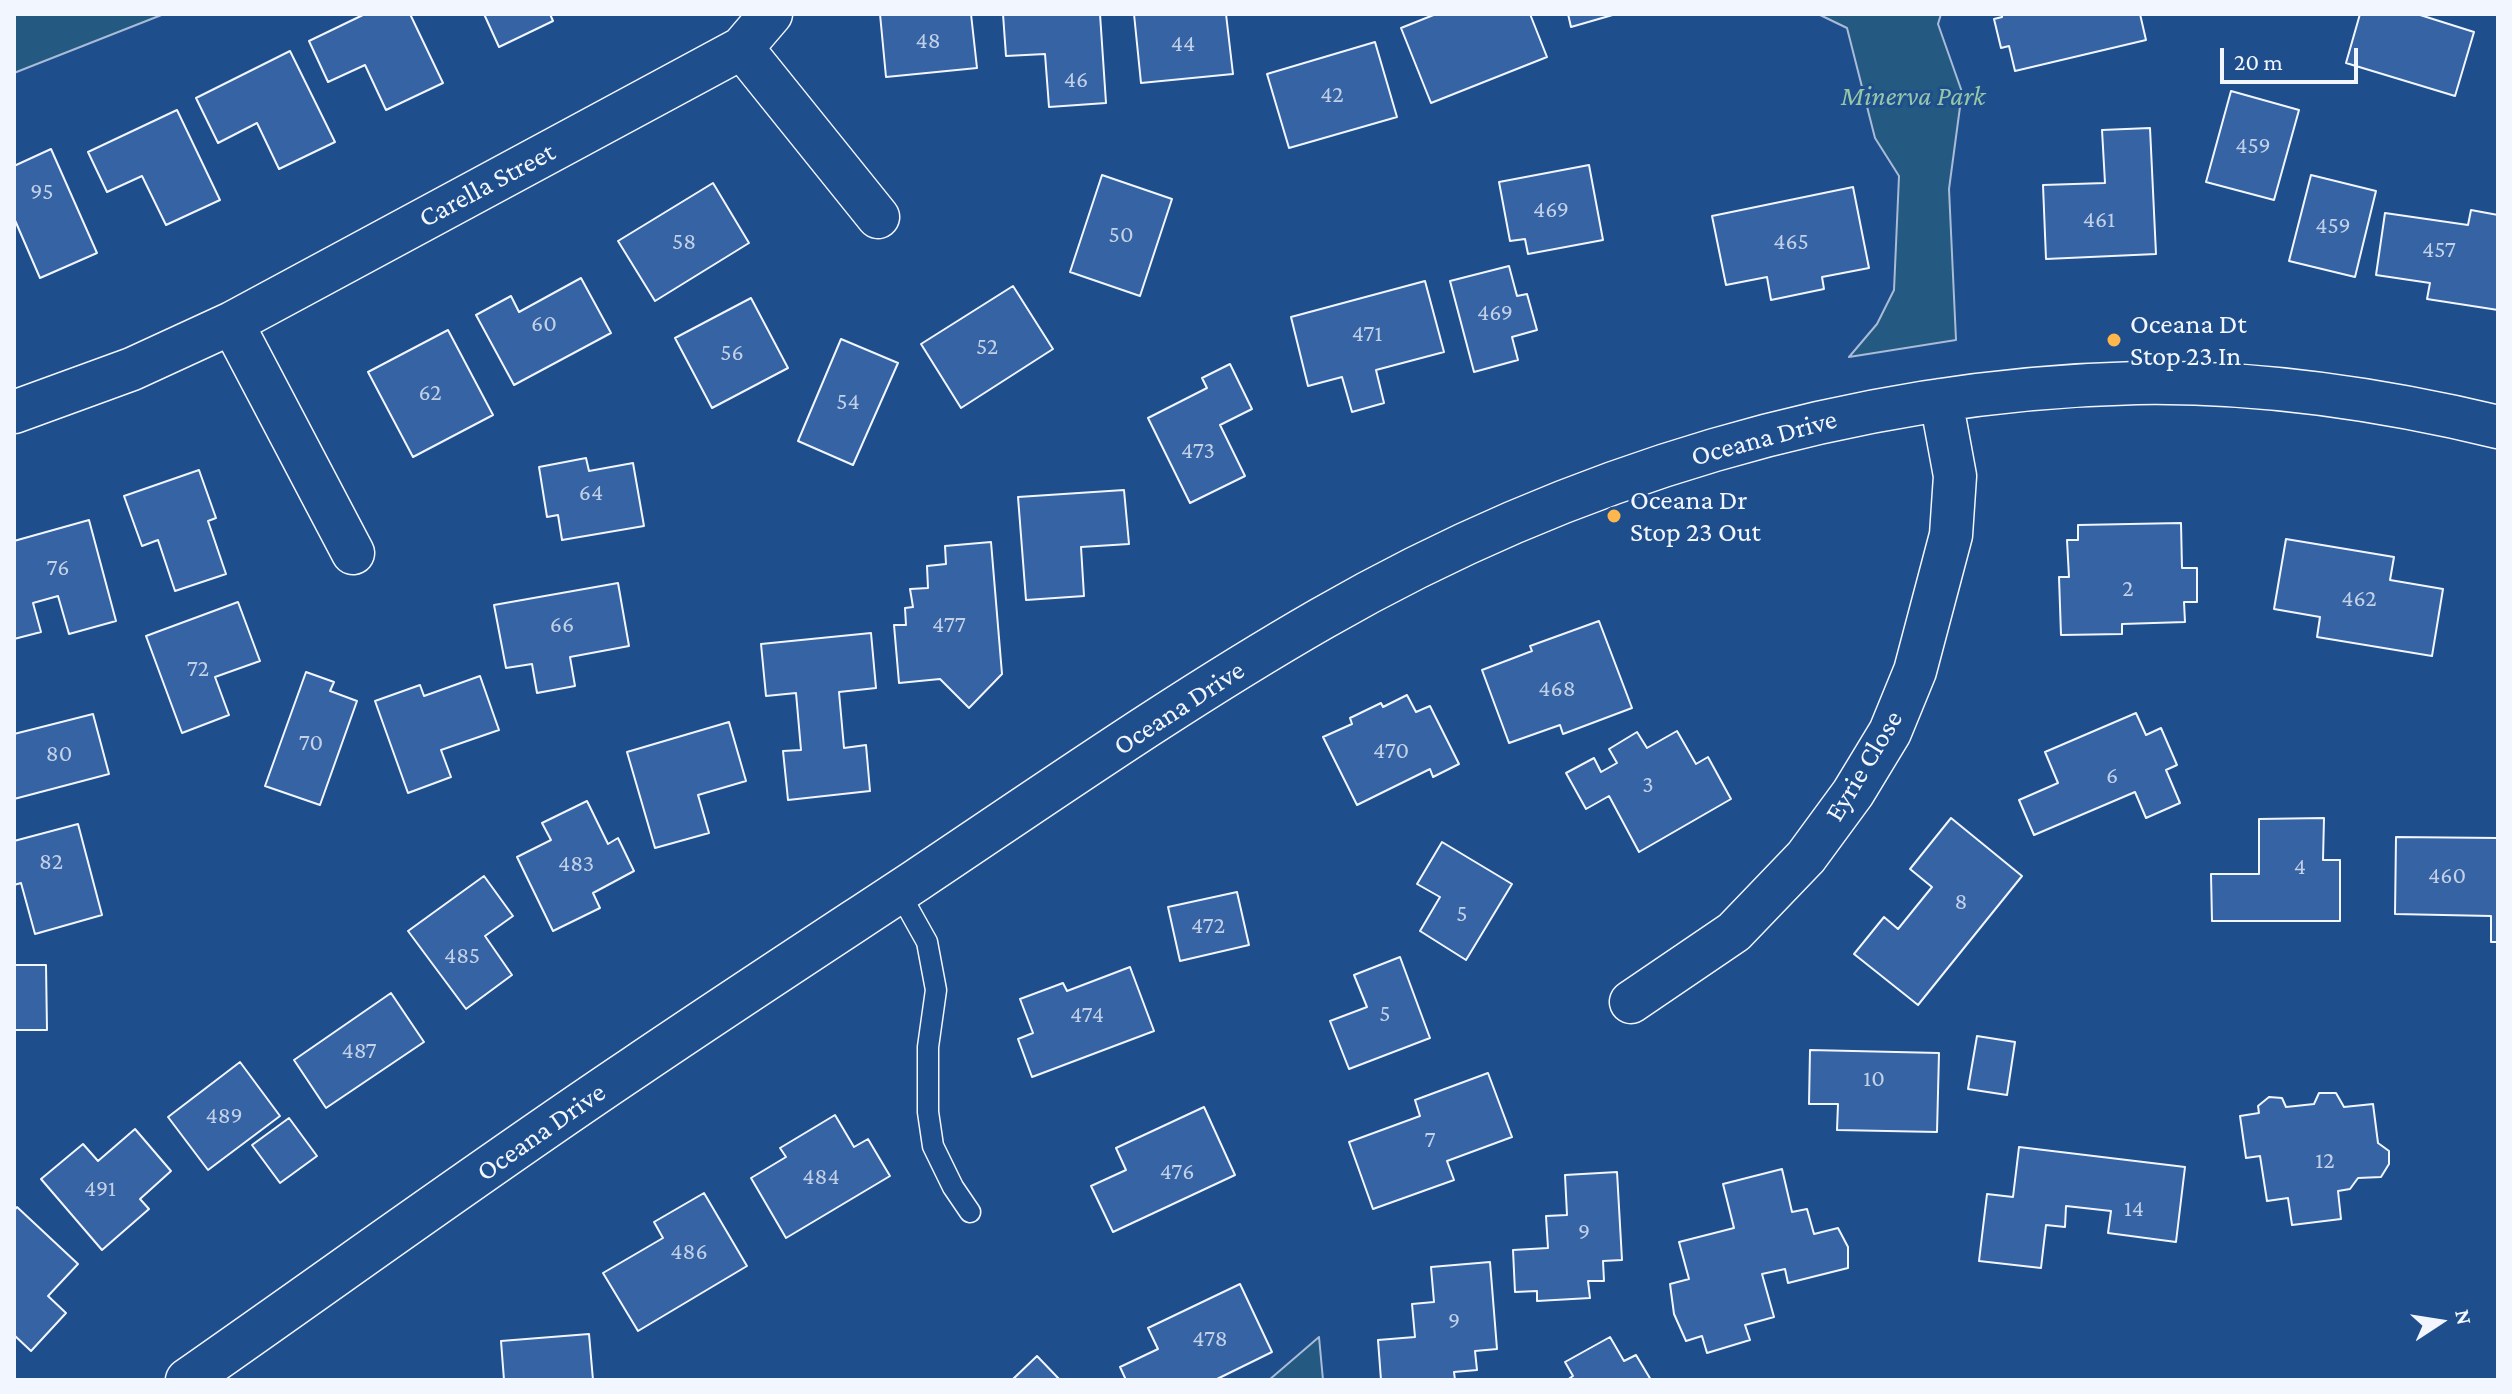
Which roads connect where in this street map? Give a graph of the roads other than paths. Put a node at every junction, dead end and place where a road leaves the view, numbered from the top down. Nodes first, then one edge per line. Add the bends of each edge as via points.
1 (771, 14) edge
2 (742, 48) junction
3 (878, 217) dead end
4 (232, 323) junction
5 (1941, 400) junction
6 (14, 412) edge
7 (2498, 427) edge
8 (353, 553) dead end
9 (899, 892) junction
10 (1631, 1002) dead end
11 (970, 1212) dead end
12 (187, 1380) edge

1 - 2 street, Carella Street
2 - 3 street
2 - 4 street, Carella Street
4 - 6 street, Carella Street via 132,369
4 - 8 street
5 - 7 street, Oceana Drive via 2058,387 2236,386 2410,407
5 - 9 street, Oceana Drive via 1784,431 1634,473 1469,543 1326,616 1191,698
5 - 10 street, Eyrie Close via 1955,476 1951,535 1915,671 1890,732 1806,857 1734,932
9 - 11 lane via 927,942 936,990 928,1047 933,1146
9 - 12 street, Oceana Drive via 630,1070

